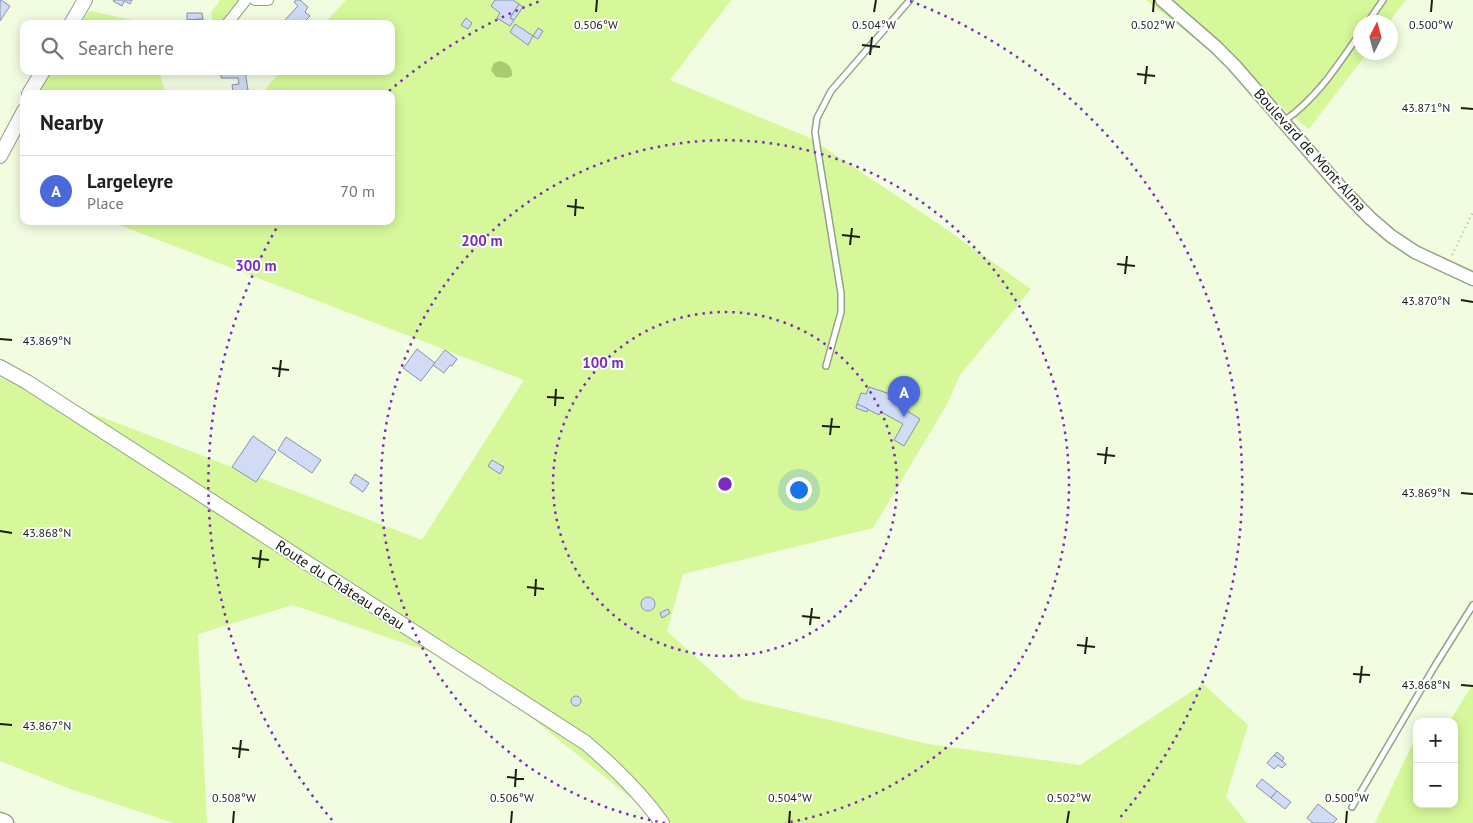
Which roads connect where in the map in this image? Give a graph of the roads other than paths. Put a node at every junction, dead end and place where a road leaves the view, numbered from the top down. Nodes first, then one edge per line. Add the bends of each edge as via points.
1 (85, 0) edge
2 (246, 0) edge
3 (255, 0) edge
4 (268, 0) edge
5 (910, 0) edge
6 (1162, 0) edge
7 (1383, 0) edge
8 (1373, 15) edge
9 (73, 20) edge
10 (230, 20) edge
11 (1353, 43) edge
12 (42, 75) edge
13 (33, 90) edge
14 (20, 108) edge
15 (20, 118) edge
16 (1283, 122) junction
17 (0, 140) edge
18 (0, 156) edge
19 (1473, 279) edge
20 (826, 366) dead end
21 (0, 367) edge
22 (1473, 605) edge
23 (1352, 808) dead end
24 (0, 821) edge
25 (5, 823) edge
26 (662, 823) edge

1 - 9 main road
2 - 10 street
3 - 4 street
5 - 20 lane via 831,91 817,118 815,132 841,293 841,312
6 - 16 street, Boulevard de Mont-Alma via 1216,47
7 - 8 lane
11 - 16 lane via 1327,81
12 - 13 main road
14 - 17 main road
15 - 18 main road
16 - 19 street, Boulevard de Mont-Alma via 1370,218 1391,236 1415,252
21 - 26 main road, Route du Château d'eau via 586,743 634,788
22 - 23 lane
24 - 25 main road

